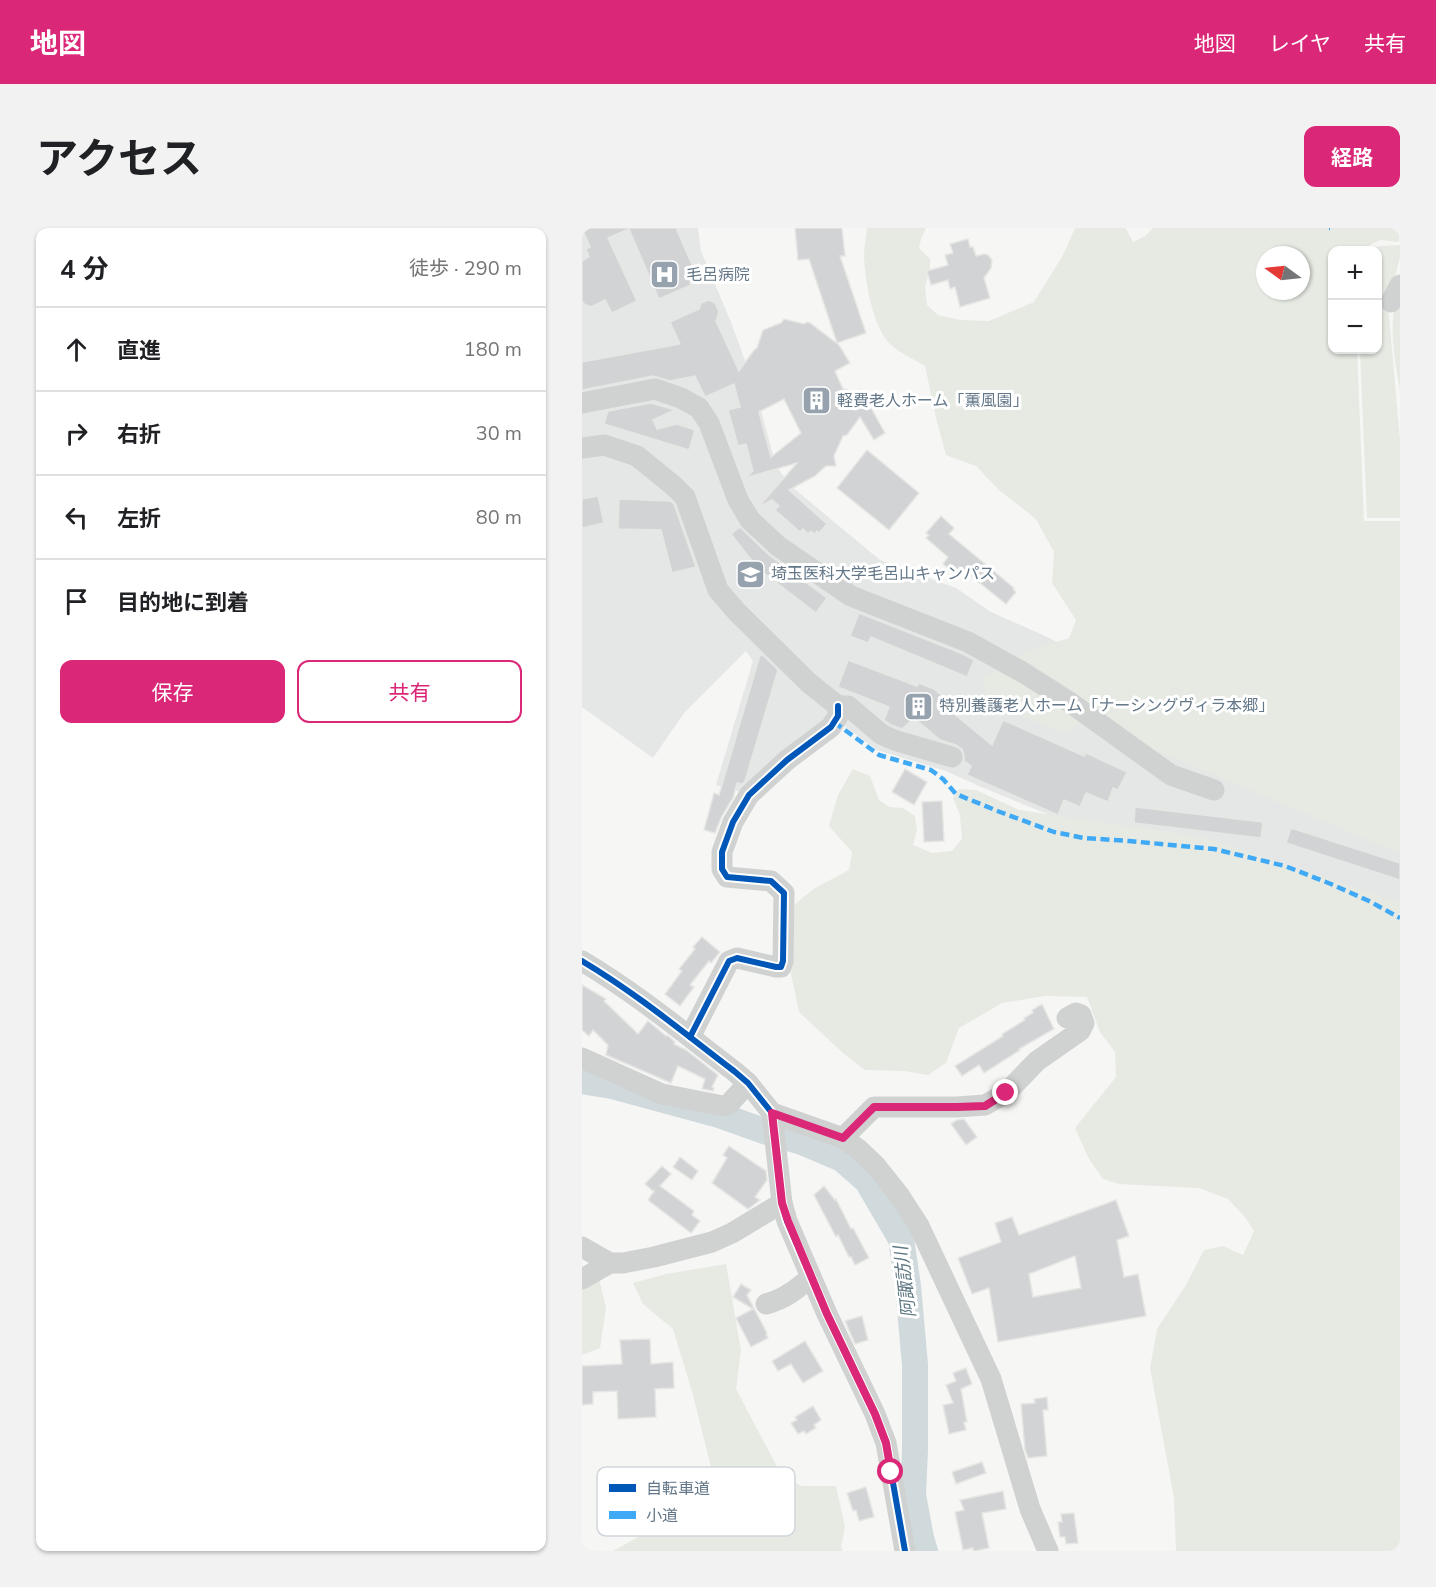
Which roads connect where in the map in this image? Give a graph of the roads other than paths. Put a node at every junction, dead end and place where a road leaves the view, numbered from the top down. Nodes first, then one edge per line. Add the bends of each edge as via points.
1 (582, 403) edge
2 (582, 448) edge
3 (838, 706) junction
4 (952, 757) dead end
5 (1214, 790) dead end
6 (582, 961) edge
7 (1067, 1018) dead end
8 (690, 1037) junction
9 (582, 1058) edge
10 (748, 1083) junction
11 (773, 1120) junction
12 (843, 1138) junction
13 (782, 1203) junction
14 (582, 1247) edge
15 (610, 1263) junction
16 (811, 1277) junction
17 (582, 1279) edge
18 (766, 1304) dead end
19 (905, 1551) edge
20 (1048, 1551) edge

1 - 5 street via 655,389 699,408 709,423 738,500 750,520 777,546 851,596 968,642 1024,673 1171,775
2 - 3 street via 603,445 637,456 685,497 718,590 809,683
3 - 4 street via 848,706 894,740
3 - 8 street via 838,716 831,727 748,795 722,852 722,869 727,877 771,880 784,893 781,967 737,958 729,961
6 - 8 street
7 - 12 street via 1081,1015 1084,1023 1080,1031 1037,1061 1006,1093 985,1106 874,1107
8 - 10 street
9 - 10 street via 662,1094 723,1106
10 - 11 street
11 - 12 street
11 - 13 street
12 - 20 street via 876,1166 919,1226 991,1378 1030,1509
13 - 15 street via 712,1242
13 - 16 street
14 - 15 street
15 - 17 street
16 - 18 street via 778,1301
16 - 19 street via 886,1443

